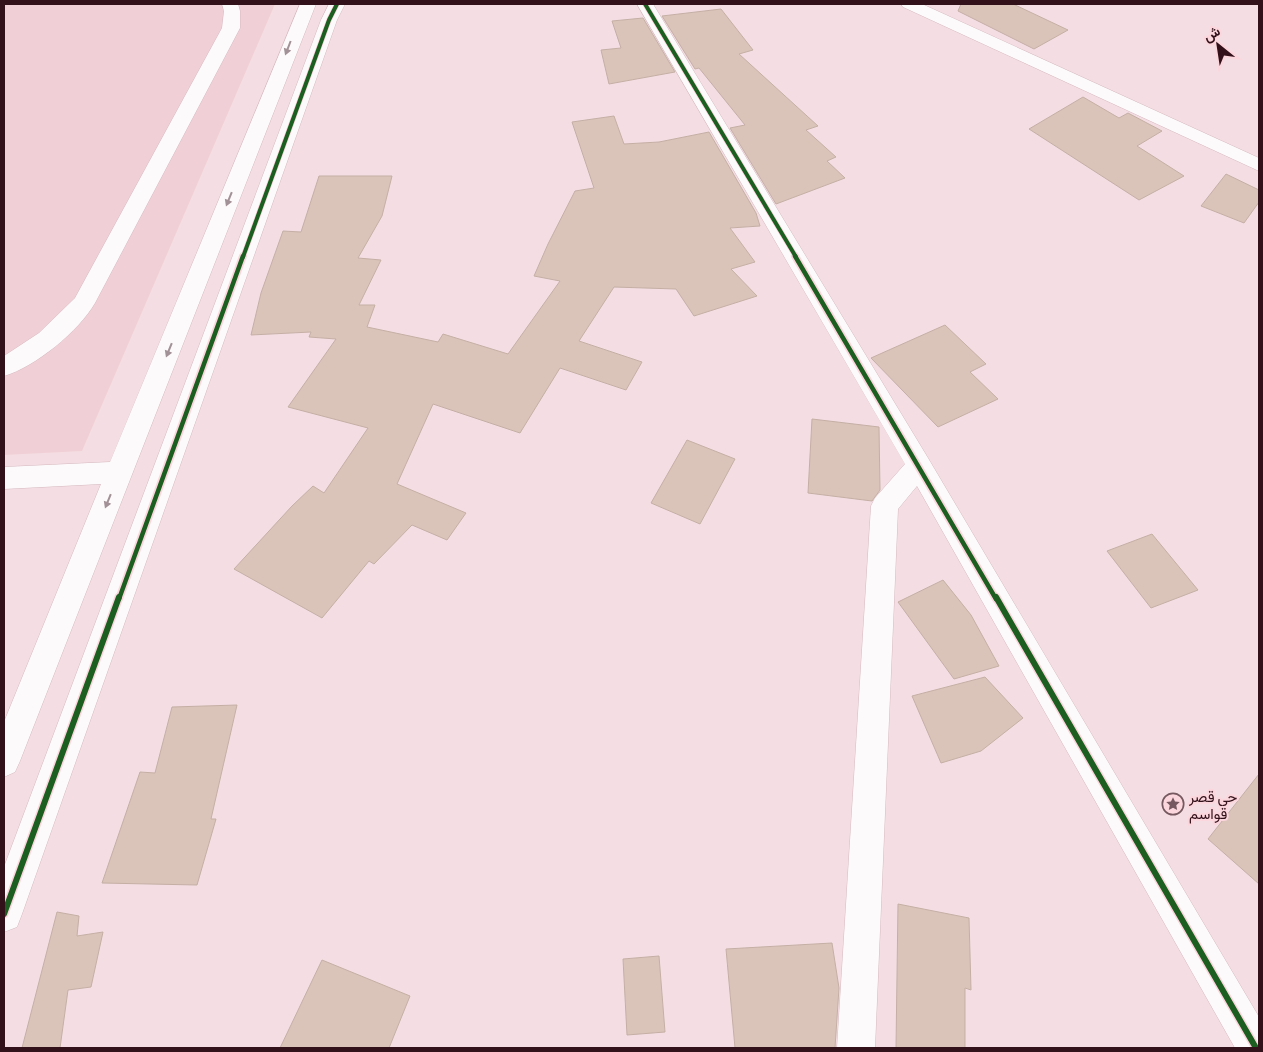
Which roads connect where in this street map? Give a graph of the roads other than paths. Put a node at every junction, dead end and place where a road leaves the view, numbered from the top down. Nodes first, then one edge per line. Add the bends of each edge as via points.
1 (230, 4) edge
2 (308, 4) edge
3 (337, 4) edge
4 (645, 4) edge
5 (909, 4) edge
6 (1259, 165) edge
7 (4, 367) edge
8 (919, 465) junction
9 (120, 472) junction
10 (4, 478) edge
11 (4, 760) edge
12 (4, 914) edge
13 (856, 1048) edge
14 (1256, 1048) edge

1 - 7 street via 231,28 84,304 48,340
2 -> 9 street
3 - 12 street
4 - 8 street
5 - 6 street
8 - 13 street via 885,506
8 - 14 street
9 - 10 street
9 -> 11 street

